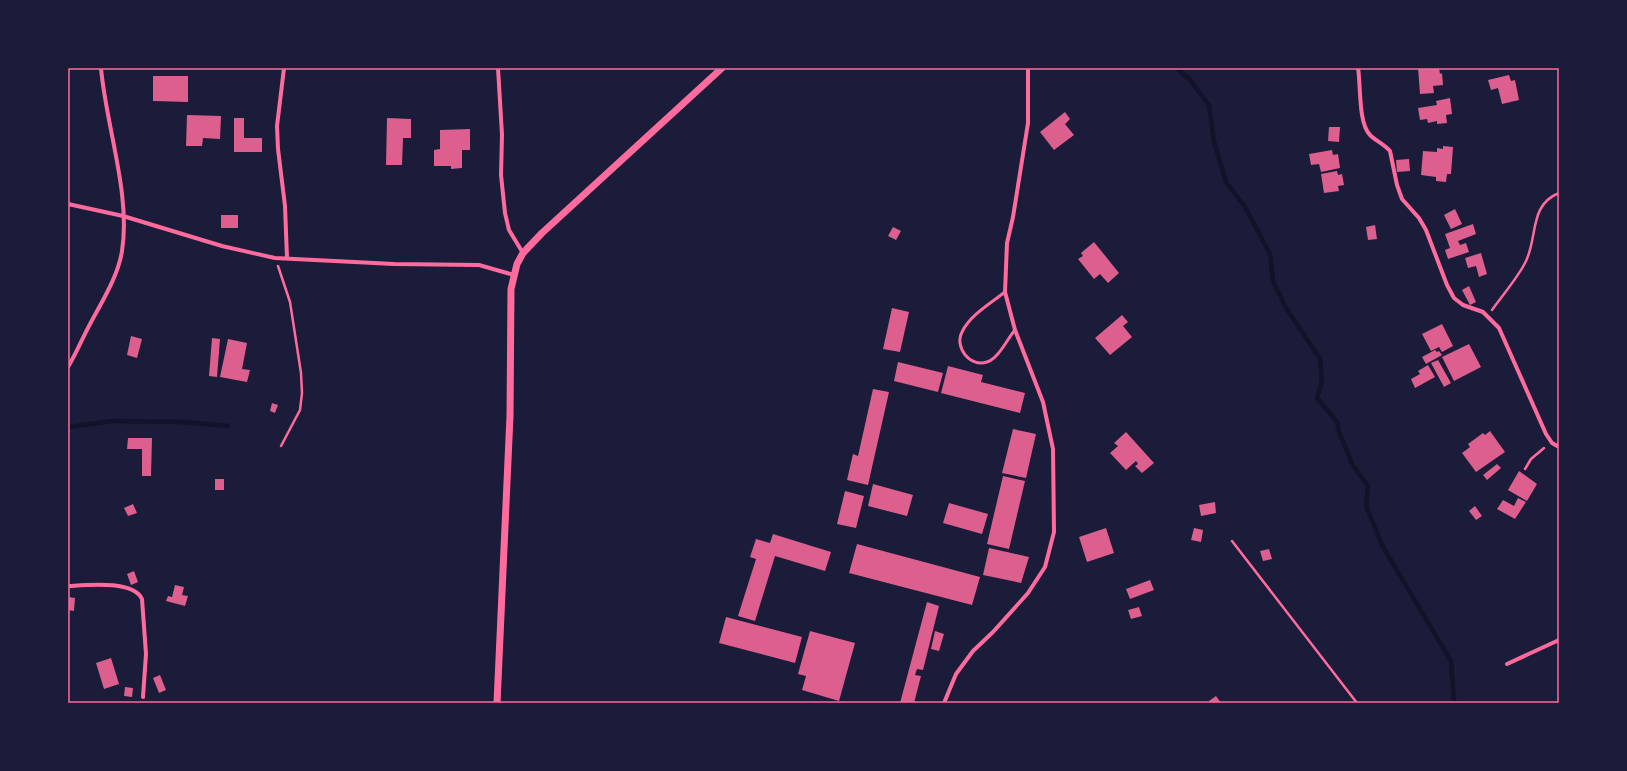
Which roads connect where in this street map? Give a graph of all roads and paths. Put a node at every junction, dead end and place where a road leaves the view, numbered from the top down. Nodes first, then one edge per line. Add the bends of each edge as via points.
1 (101, 68) edge
2 (284, 68) edge
3 (498, 68) edge
4 (722, 68) edge
5 (1028, 68) edge
6 (1358, 68) edge
7 (1559, 193) edge
8 (68, 204) edge
9 (123, 216) junction
10 (523, 253) junction
11 (276, 258) junction
12 (287, 258) junction
13 (514, 275) junction
14 (1005, 292) junction
15 (1488, 316) junction
16 (1014, 330) junction
17 (68, 366) edge
18 (1552, 443) junction
19 (281, 446) dead end
20 (1559, 447) edge
21 (1525, 469) dead end
22 (1232, 541) dead end
23 (68, 586) edge
24 (1559, 640) edge
25 (1507, 664) dead end
26 (143, 697) dead end
27 (497, 703) edge
28 (944, 703) edge
29 (1357, 703) edge

1 - 9 street via 120,178
2 - 12 street via 277,126
3 - 10 street via 504,213 509,230
4 - 10 street
5 - 14 street via 1028,123 1007,243
6 - 15 street via 1365,127 1370,135 1390,151 1402,200 1419,218 1426,230 1454,298
7 - 15 path via 1548,198 1538,211 1532,244 1525,262
8 - 9 street
9 - 11 street via 222,246
9 - 17 street via 122,254 113,278
10 - 13 street
11 - 12 street
11 - 19 path via 290,302 302,393 300,410
12 - 13 street via 394,264 479,265
13 - 27 street via 511,289 510,416
14 - 16 street
14 - 16 lane via 970,320 959,341 961,349 976,363 987,362 996,355
15 - 18 street via 1499,328
16 - 28 street via 1043,402 1053,449 1054,532 1045,567 1028,594 973,651 956,674
18 - 20 street
18 - 21 path via 1538,451
22 - 29 path
23 - 26 street via 107,585 136,590 140,594 146,654
24 - 25 street

